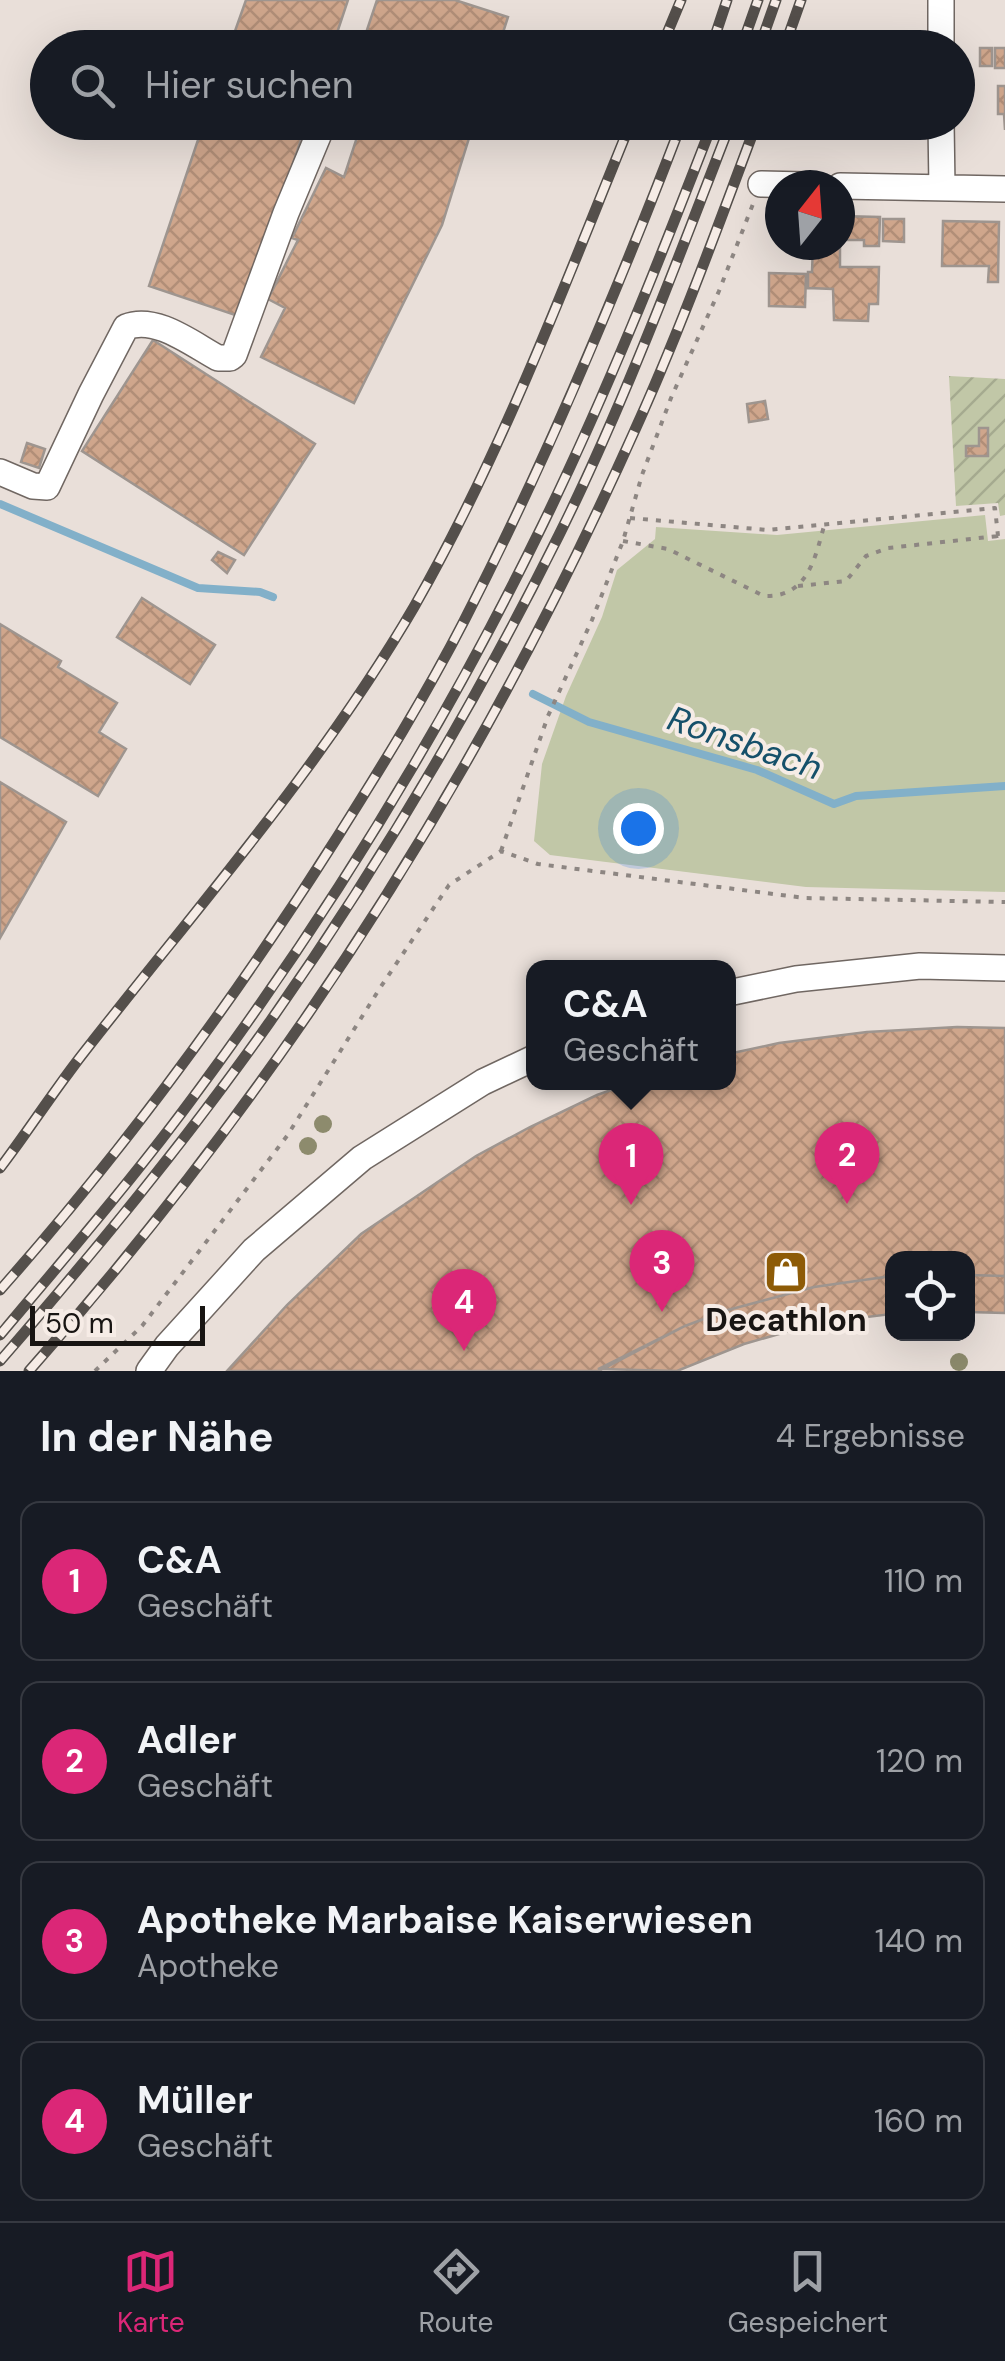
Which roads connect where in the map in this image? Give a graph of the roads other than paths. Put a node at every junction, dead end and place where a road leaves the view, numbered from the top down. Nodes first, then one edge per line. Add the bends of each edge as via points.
1 (941, 0) edge
2 (941, 30) edge
3 (316, 140) edge
4 (942, 140) edge
5 (761, 184) road end
6 (765, 184) edge
7 (855, 186) edge
8 (942, 188) junction
9 (1005, 189) edge
10 (0, 472) edge
11 (1005, 968) edge
12 (736, 991) edge
13 (526, 1062) edge
14 (150, 1371) edge

1 - 2 street
3 - 10 street via 234,355 218,358 151,324 126,327 47,488
4 - 8 street
5 - 6 street
7 - 8 street
8 - 9 street
11 - 12 street via 920,966
13 - 14 street via 362,1158 254,1250

